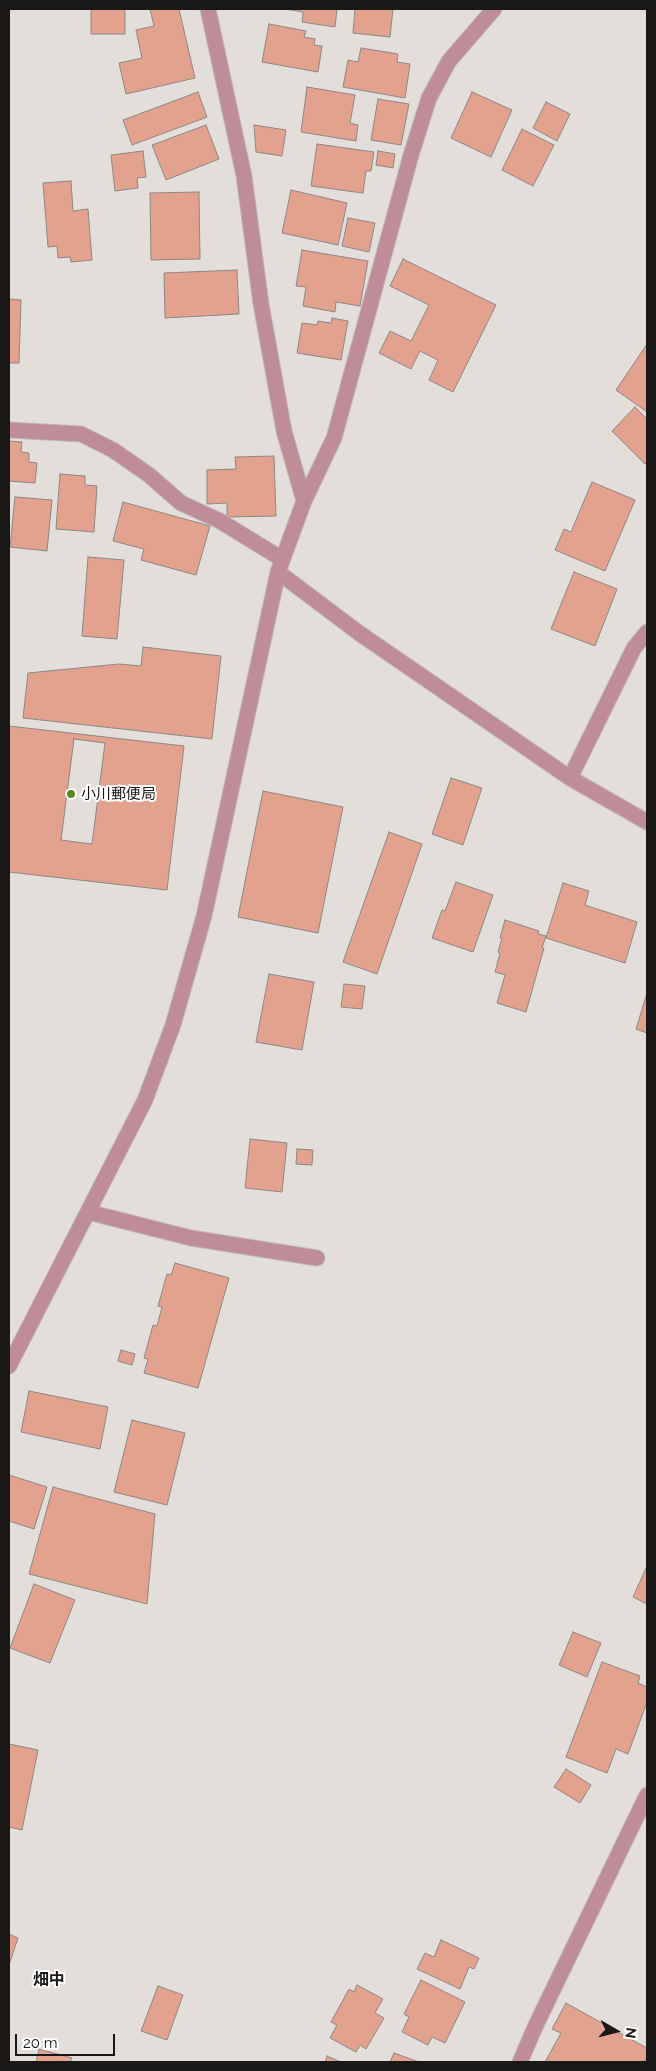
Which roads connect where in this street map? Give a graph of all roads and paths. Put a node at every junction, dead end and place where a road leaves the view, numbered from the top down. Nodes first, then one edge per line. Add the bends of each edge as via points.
1 (208, 9) edge
2 (494, 9) edge
3 (9, 430) edge
4 (304, 502) junction
5 (280, 566) junction
6 (647, 632) edge
7 (570, 778) junction
8 (647, 822) edge
9 (88, 1212) junction
10 (317, 1258) dead end
11 (9, 1366) edge
12 (647, 1795) edge
13 (520, 2062) edge

1 - 4 street via 244,176 261,304 284,431
2 - 4 street via 449,61 429,98 334,438
3 - 5 street via 81,434 113,450 181,503 220,521
4 - 5 street
5 - 7 street via 360,633
5 - 9 street via 189,972 145,1100
6 - 7 street via 634,648
7 - 8 street
9 - 10 street via 191,1238
9 - 11 street
12 - 13 street

